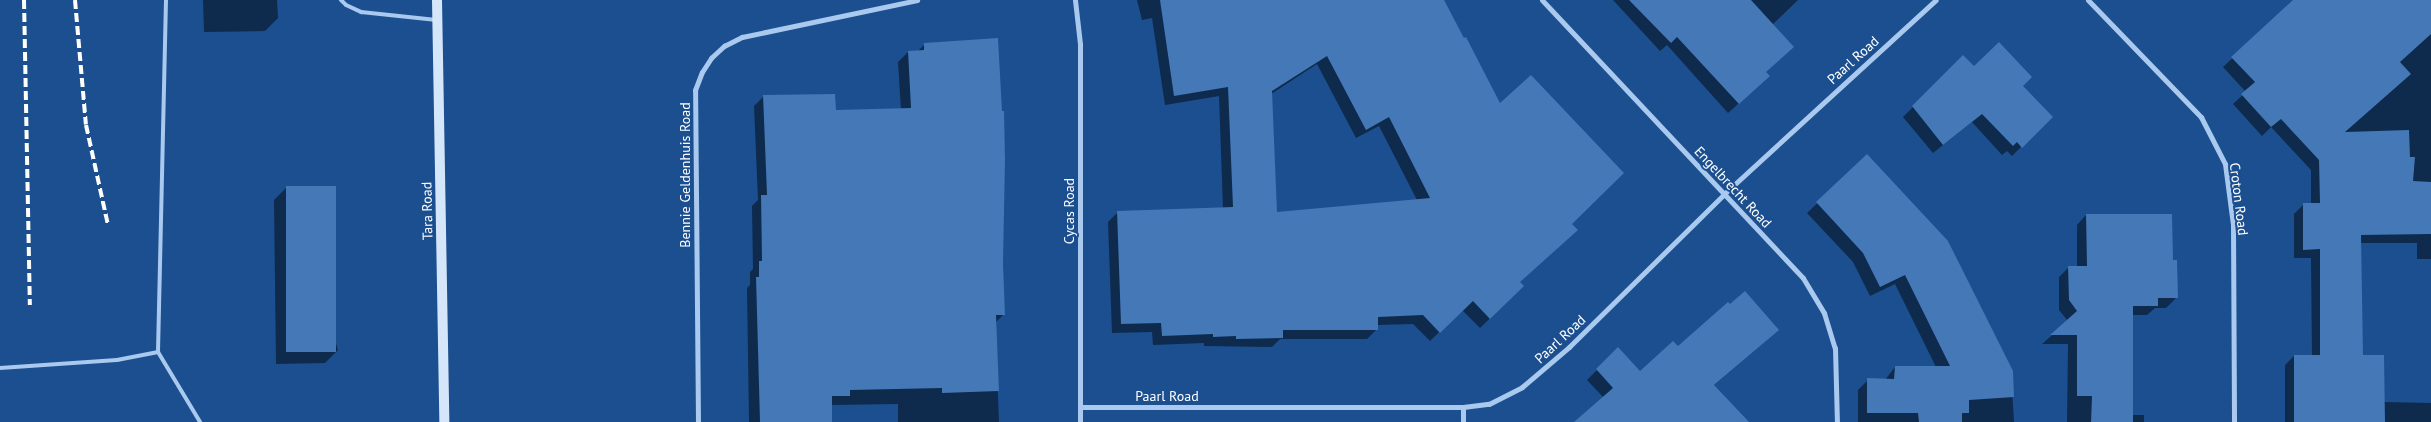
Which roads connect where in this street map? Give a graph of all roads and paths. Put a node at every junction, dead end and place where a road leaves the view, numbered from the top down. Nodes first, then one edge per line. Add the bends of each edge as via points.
1 (166, 0) edge
2 (341, 0) edge
3 (437, 0) edge
4 (917, 0) edge
5 (1075, 0) edge
6 (1542, 0) edge
7 (1936, 0) edge
8 (2088, 0) edge
9 (437, 20) junction
10 (1724, 194) junction
11 (158, 352) junction
12 (0, 368) edge
13 (1080, 407) junction
14 (1463, 407) junction
15 (200, 422) edge
16 (444, 422) edge
17 (698, 422) edge
18 (1080, 422) edge
19 (1463, 422) edge
20 (1837, 422) edge
21 (2234, 422) edge

1 - 11 lane
2 - 9 lane via 360,12
3 - 9 street, Tara Road
4 - 17 street, Bennie Geldenhuis Road via 742,37 724,46 702,72 695,90
5 - 13 street, Cycas Road via 1080,44
6 - 10 street, Engelbrecht Road
7 - 10 street, Paarl Road
8 - 21 street, Croton Road via 2202,117 2225,164 2233,225
9 - 16 street, Tara Road
10 - 14 street, Paarl Road via 1569,347 1522,387 1489,404
10 - 20 street, Engelbrecht Road via 1803,278 1824,313 1835,348
11 - 12 lane via 116,360
11 - 15 lane
13 - 14 street, Paarl Road
13 - 18 street, Cycas Road
14 - 19 street

